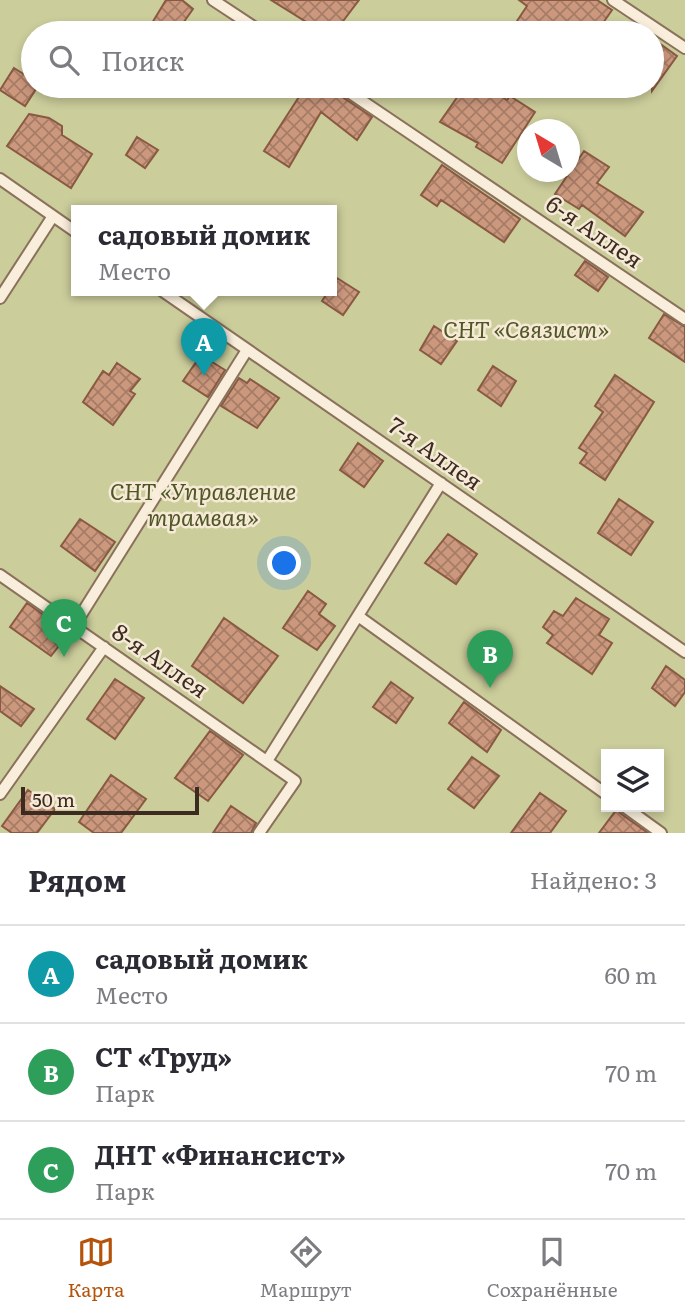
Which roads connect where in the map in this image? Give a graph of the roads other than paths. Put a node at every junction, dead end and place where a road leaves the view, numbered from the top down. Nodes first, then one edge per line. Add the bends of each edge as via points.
1 (213, 0) edge
2 (613, 0) edge
3 (244, 21) edge
4 (644, 21) edge
5 (664, 34) edge
6 (685, 48) edge
7 (358, 98) edge
8 (0, 180) edge
9 (53, 216) junction
10 (71, 229) edge
11 (170, 296) edge
12 (0, 298) edge
13 (685, 319) edge
14 (247, 350) junction
15 (441, 483) junction
16 (0, 575) edge
17 (358, 616) junction
18 (74, 626) junction
19 (104, 647) junction
20 (685, 652) edge
21 (267, 761) junction
22 (601, 790) edge
23 (0, 794) edge
24 (632, 812) edge
25 (259, 833) edge
26 (661, 833) edge

1 - 3 lane
2 - 4 lane
5 - 6 lane
7 - 13 lane, 6-я Аллея
8 - 9 lane
9 - 10 lane
9 - 12 lane
11 - 14 lane, 7-я Аллея
14 - 15 lane, 7-я Аллея
14 - 18 lane
15 - 17 lane
15 - 20 lane, 7-я Аллея
16 - 18 lane, 8-я Аллея
17 - 21 lane
17 - 22 lane
18 - 19 lane, 8-я Аллея
19 - 21 lane, 8-я Аллея
19 - 23 lane
21 - 25 lane, 8-я Аллея via 295,781
24 - 26 lane

